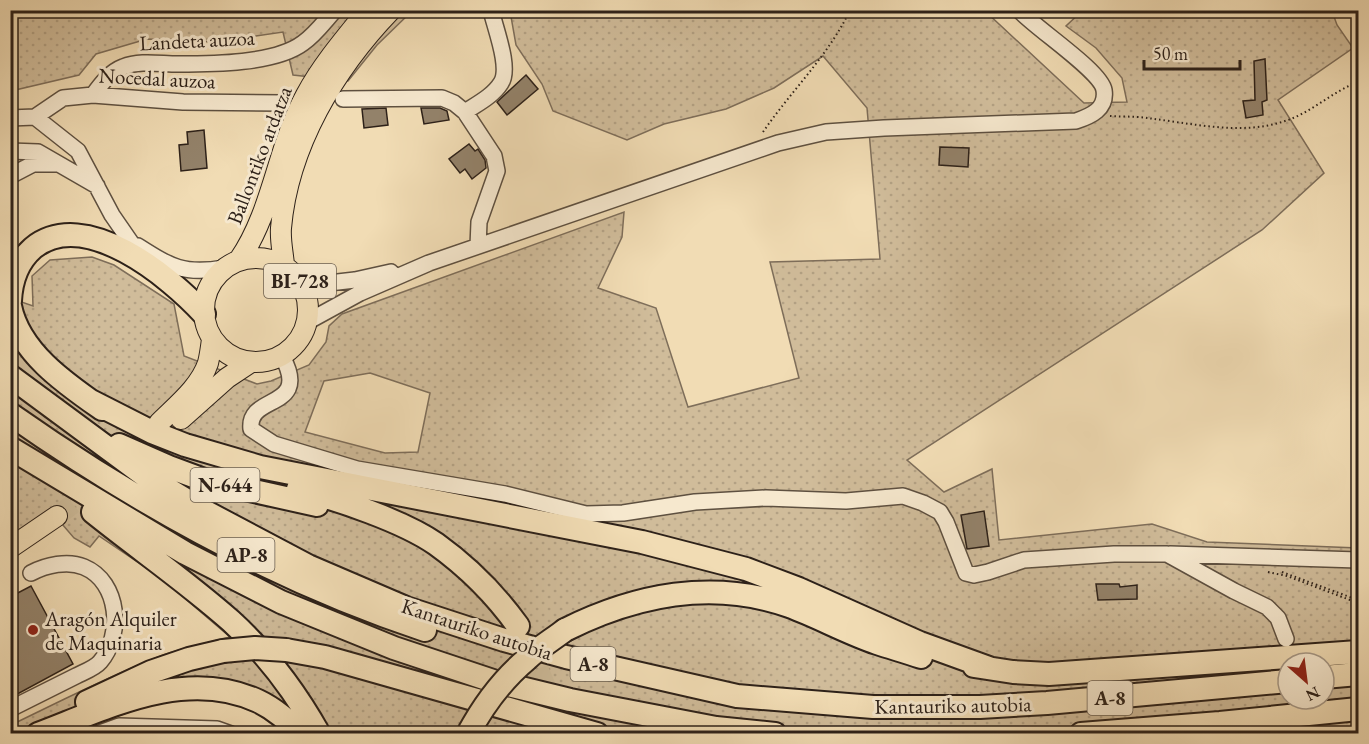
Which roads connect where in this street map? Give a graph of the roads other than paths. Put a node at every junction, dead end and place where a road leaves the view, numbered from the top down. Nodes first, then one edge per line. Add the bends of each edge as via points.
1 (335, 10) edge
2 (368, 10) edge
3 (391, 10) edge
4 (491, 10) edge
5 (1019, 10) edge
6 (93, 95) junction
7 (343, 99) dead end
8 (283, 103) dead end
9 (465, 112) junction
10 (35, 117) junction
11 (10, 118) edge
12 (10, 151) edge
13 (63, 165) junction
14 (10, 176) edge
15 (97, 186) junction
16 (128, 239) junction
17 (478, 246) junction
18 (429, 263) junction
19 (232, 264) junction
20 (284, 265) junction
21 (148, 267) junction
22 (303, 286) junction
23 (11, 310) edge
24 (204, 314) junction
25 (308, 322) junction
26 (213, 339) junction
27 (282, 356) junction
28 (251, 362) junction
29 (10, 376) edge
30 (91, 401) junction
31 (10, 414) edge
32 (77, 426) junction
33 (20, 454) edge
34 (382, 518) junction
35 (10, 535) edge
36 (10, 548) edge
37 (1167, 554) junction
38 (1359, 560) edge
39 (31, 573) dead end
40 (518, 626) tunnel mouth
41 (1286, 639) dead end
42 (1359, 652) edge
43 (989, 668) junction
44 (1359, 674) edge
45 (1336, 676) edge
46 (1276, 682) edge
47 (737, 696) junction
48 (10, 709) edge
49 (1359, 709) edge
50 (1220, 723) junction
51 (24, 734) edge
52 (38, 734) edge
53 (97, 734) edge
54 (231, 734) edge
55 (302, 734) edge
56 (319, 734) edge
57 (468, 734) edge
58 (597, 734) edge
59 (775, 734) edge
60 (1081, 734) edge
61 (1168, 734) edge

1 - 6 street, Landeta auzoa via 302,44 285,52 251,61 146,62 123,67
2 - 19 main road, Ballontiko ardatza / BI-728 via 306,95 258,228
3 - 20 main road, Ballontiko ardatza / BI-728 via 357,49 320,103 300,150 284,204
4 - 9 street via 506,69 492,93
5 - 17 street via 1094,74 1104,89 1103,104 1093,115 1076,121 825,132 778,143
6 - 8 street, Nocedal auzoa via 183,102
6 - 10 street, Nocedal auzoa via 63,98
7 - 9 street via 442,98
9 - 17 street via 494,156 497,171 479,222
10 - 11 street
10 - 15 street via 78,151
12 - 13 street via 38,152
13 - 14 street via 33,164
13 - 15 street
15 - 16 street
16 - 19 street via 180,269 204,272
16 - 21 street
17 - 18 street
18 - 22 street via 355,280
18 - 25 street via 360,293
19 - 20 main road, BI-728 via 254,257
19 - 24 main road, BI-728 via 213,281
20 - 22 main road, BI-728
21 - 23 highway via 92,238 53,238 37,245 19,264 13,279
21 - 24 highway via 184,293
22 - 25 main road, BI-728
23 - 30 highway via 23,338 40,359
24 - 26 main road
25 - 27 main road, BI-728 via 298,342
26 - 28 main road via 223,351
26 - 28 main road via 208,363 198,382 166,424
27 - 28 main road
27 - 37 street via 290,370 287,390 254,413 251,429 274,444 357,469 505,494 586,514 623,513 695,502 766,498 846,501 903,496 940,512 966,573 974,575 1024,560
29 - 32 highway, Kantauriko autobia / A-8
30 - 34 highway via 120,422 180,453 225,470 323,495
30 - 43 highway via 185,445 260,467 642,542 746,569
31 - 47 highway, AP-8 via 195,530 292,578 396,621 568,673 641,687
32 - 34 highway, N-644 via 204,480
32 - 47 highway, Kantauriko autobia / A-8 via 144,475 206,512 308,566 385,599 566,657
33 - 56 highway via 232,622 274,669
33 - 59 highway, Kantauriko autobia / A-8 via 213,568 281,603 394,648 496,682 570,699 716,728
34 - 40 highway, N-644 via 434,543 464,566
35 - 36 main road via 54,512
37 - 38 street
37 - 41 street via 1267,607 1278,618
39 - 48 street via 64,564 84,566 98,576 108,590 116,617 112,644 99,664
42 - 43 highway via 1048,674
43 - 57 highway, bridge via 932,660 877,643 788,606 749,596 673,594 634,601 565,630 498,688
44 - 45 highway
46 - 47 highway, Kantauriko autobia / A-8 via 980,707 873,707
49 - 50 highway, A-8
50 - 60 highway, A-8
50 - 61 highway
51 - 58 highway, bridge via 152,672 223,651 255,648 325,657
52 - 55 highway via 138,698 180,688 207,688 258,701
53 - 54 street via 119,726 217,729

